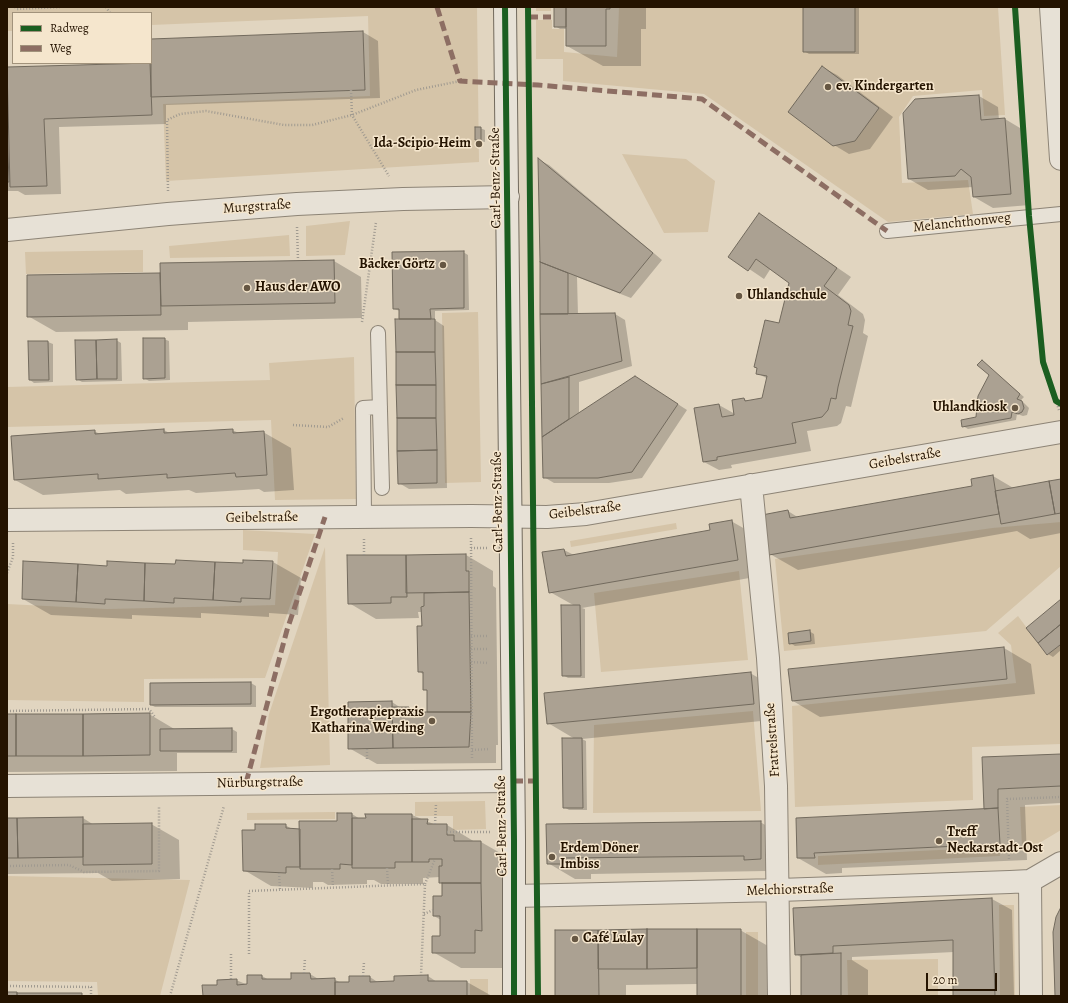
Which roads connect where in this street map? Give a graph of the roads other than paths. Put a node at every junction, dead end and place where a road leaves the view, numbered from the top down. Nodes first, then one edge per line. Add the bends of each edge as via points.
1 (505, 7) edge
2 (1051, 7) edge
3 (1061, 159) edge
4 (508, 197) junction
5 (1061, 214) edge
6 (7, 230) edge
7 (887, 231) dead end
8 (378, 333) dead end
9 (380, 407) junction
10 (1061, 432) edge
11 (751, 485) junction
12 (382, 488) dead end
13 (364, 516) junction
14 (510, 516) junction
15 (10, 520) edge
16 (513, 781) junction
17 (7, 786) edge
18 (1061, 863) edge
19 (1020, 881) junction
20 (779, 890) junction
21 (514, 896) junction
22 (514, 996) edge
23 (779, 996) edge
24 (1031, 996) edge

1 - 4 street, Carl-Benz-Straße
2 - 3 street
4 - 6 street, Murgstraße via 297,204
4 - 14 street, Carl-Benz-Straße
5 - 7 lane, Melanchthonweg
8 - 9 lane
9 - 12 lane
9 - 13 lane via 363,408
10 - 11 street, Geibelstraße
11 - 14 street, Geibelstraße via 586,514
11 - 20 street, Fratrelstraße via 768,658
13 - 14 street, Geibelstraße
13 - 15 street, Geibelstraße
14 - 16 street, Carl-Benz-Straße
16 - 17 street, Nürburgstraße
16 - 21 street, Carl-Benz-Straße
18 - 19 street, Melchiorstraße
19 - 20 street, Melchiorstraße
19 - 24 street
20 - 21 street, Melchiorstraße
20 - 23 street, Fratrelstraße
21 - 22 street, Carl-Benz-Straße

